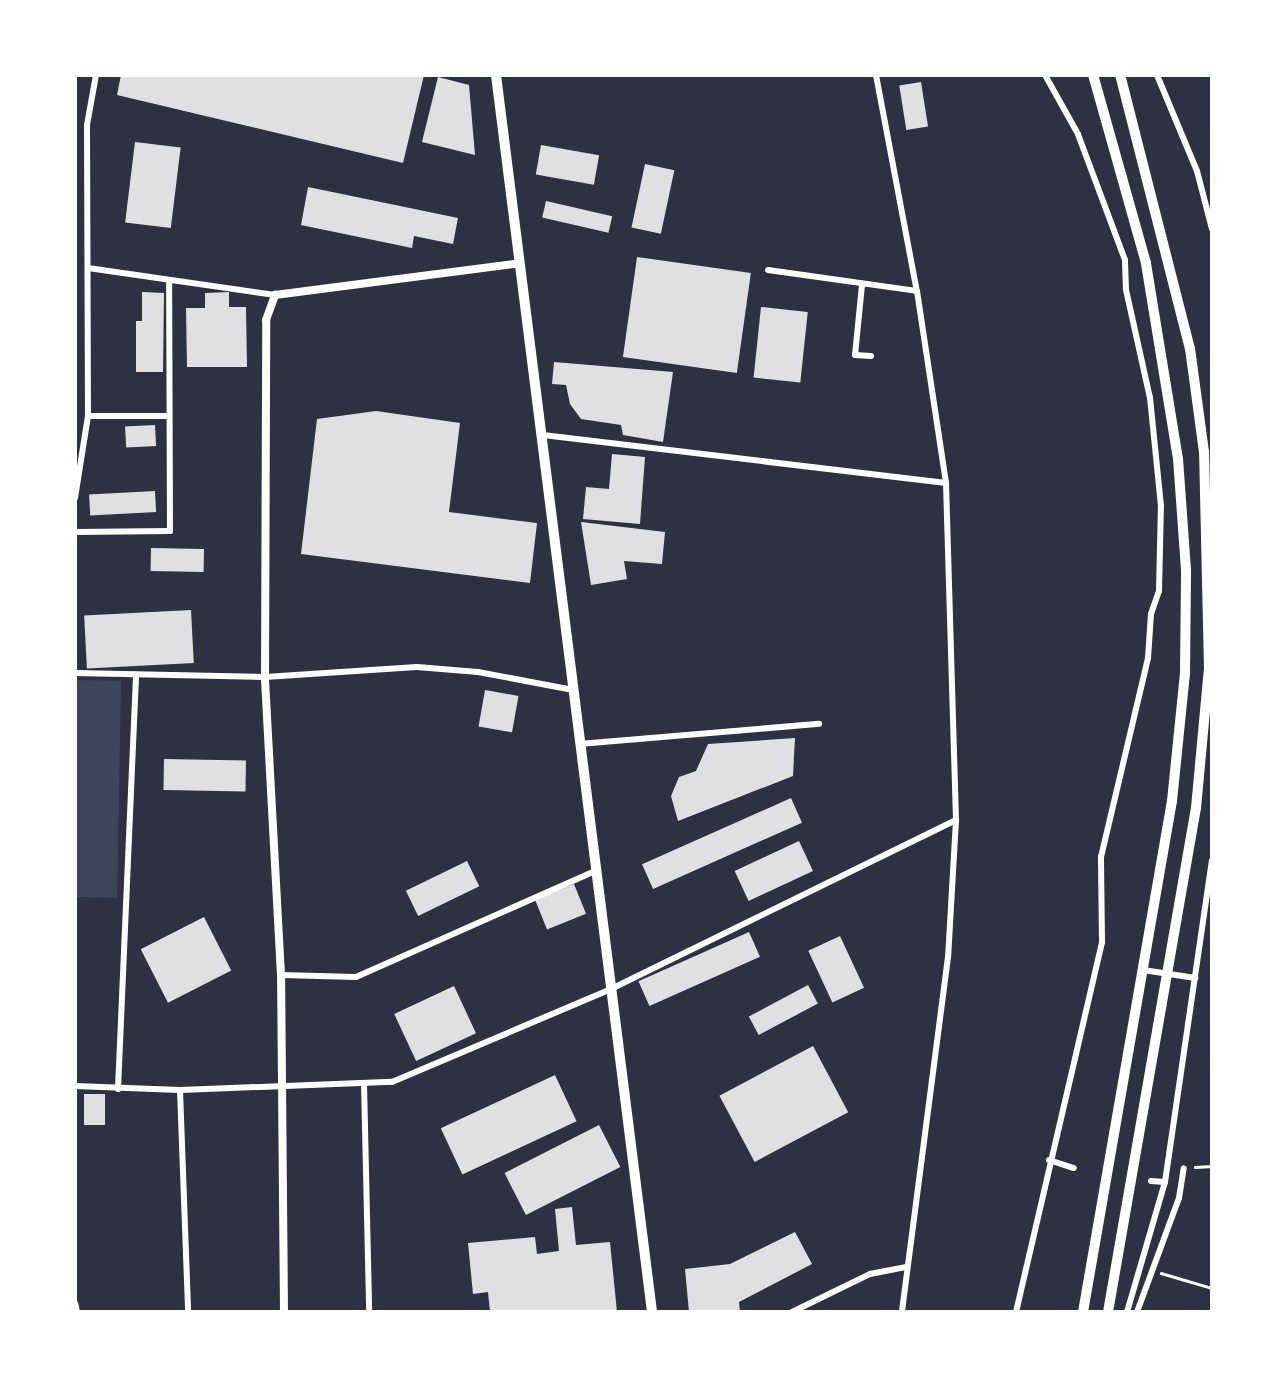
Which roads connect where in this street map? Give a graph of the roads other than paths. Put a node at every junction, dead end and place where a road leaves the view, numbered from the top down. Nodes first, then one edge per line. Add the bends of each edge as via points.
1 (96, 75) edge
2 (496, 75) edge
3 (876, 75) edge
4 (1045, 75) edge
5 (1093, 75) edge
6 (1120, 75) edge
7 (1157, 75) edge
8 (1212, 229) edge
9 (520, 263) junction
10 (88, 268) junction
11 (768, 270) dead end
12 (169, 280) junction
13 (862, 285) junction
14 (917, 291) junction
15 (275, 295) junction
16 (871, 356) dead end
17 (1169, 392) junction
18 (1150, 398) junction
19 (88, 416) junction
20 (169, 416) junction
21 (543, 435) junction
22 (946, 483) junction
23 (75, 498) edge
24 (75, 532) edge
25 (75, 673) edge
26 (136, 674) junction
27 (265, 677) junction
28 (573, 690) junction
29 (819, 724) dead end
30 (579, 744) junction
31 (956, 820) junction
32 (1212, 860) edge
33 (597, 870) junction
34 (1143, 970) junction
35 (1169, 973) junction
36 (281, 975) junction
37 (1195, 978) junction
38 (613, 988) junction
39 (364, 1083) junction
40 (75, 1086) edge
41 (282, 1086) junction
42 (118, 1089) junction
43 (180, 1090) junction
44 (1049, 1160) junction
45 (1074, 1168) dead end
46 (1184, 1168) dead end
47 (1151, 1181) dead end
48 (1165, 1182) junction
49 (906, 1267) junction
50 (75, 1303) edge
51 (77, 1312) edge
52 (188, 1312) edge
53 (284, 1312) edge
54 (369, 1312) edge
55 (652, 1312) edge
56 (792, 1312) edge
57 (902, 1312) edge
58 (1016, 1312) edge
59 (1083, 1312) edge
60 (1108, 1312) edge
61 (1129, 1312) edge
62 (1138, 1312) edge

1 - 10 street via 87,125
2 - 9 main road
3 - 14 street
4 - 18 street via 1078,134 1107,202 1125,260 1126,290
5 - 17 highway via 1146,263
6 - 35 highway via 1171,260 1190,349 1204,452 1209,669 1196,808
7 - 8 street via 1197,171
9 - 15 street
9 - 21 main road
10 - 12 street
10 - 19 street
11 - 13 street
12 - 15 street
12 - 20 street
13 - 14 street
13 - 16 street via 855,355
14 - 22 street
15 - 27 street via 266,320
17 - 18 street
17 - 34 highway via 1186,570 1185,672 1171,800
18 - 44 street via 1161,506 1159,591 1150,614 1148,658 1101,857 1102,942
19 - 20 street
19 - 23 street
20 - 24 street via 170,531
21 - 22 street
21 - 28 main road
22 - 31 street
25 - 26 street
26 - 27 street
26 - 42 street
27 - 28 street via 417,667 478,672
27 - 36 street
28 - 30 main road
29 - 30 street
30 - 33 main road
31 - 38 street
31 - 49 street via 948,957
32 - 37 street
33 - 36 street via 356,977
33 - 38 main road
34 - 35 street
34 - 59 highway
35 - 37 street
35 - 60 highway
36 - 41 street
37 - 48 street
38 - 39 street via 392,1082
38 - 55 main road
39 - 41 street
39 - 54 street
40 - 42 street
41 - 43 street
41 - 53 street
42 - 43 street
43 - 52 street
44 - 45 street
44 - 58 street
46 - 62 street
47 - 48 street
48 - 61 street
49 - 56 street via 870,1274
49 - 57 street
50 - 51 street

